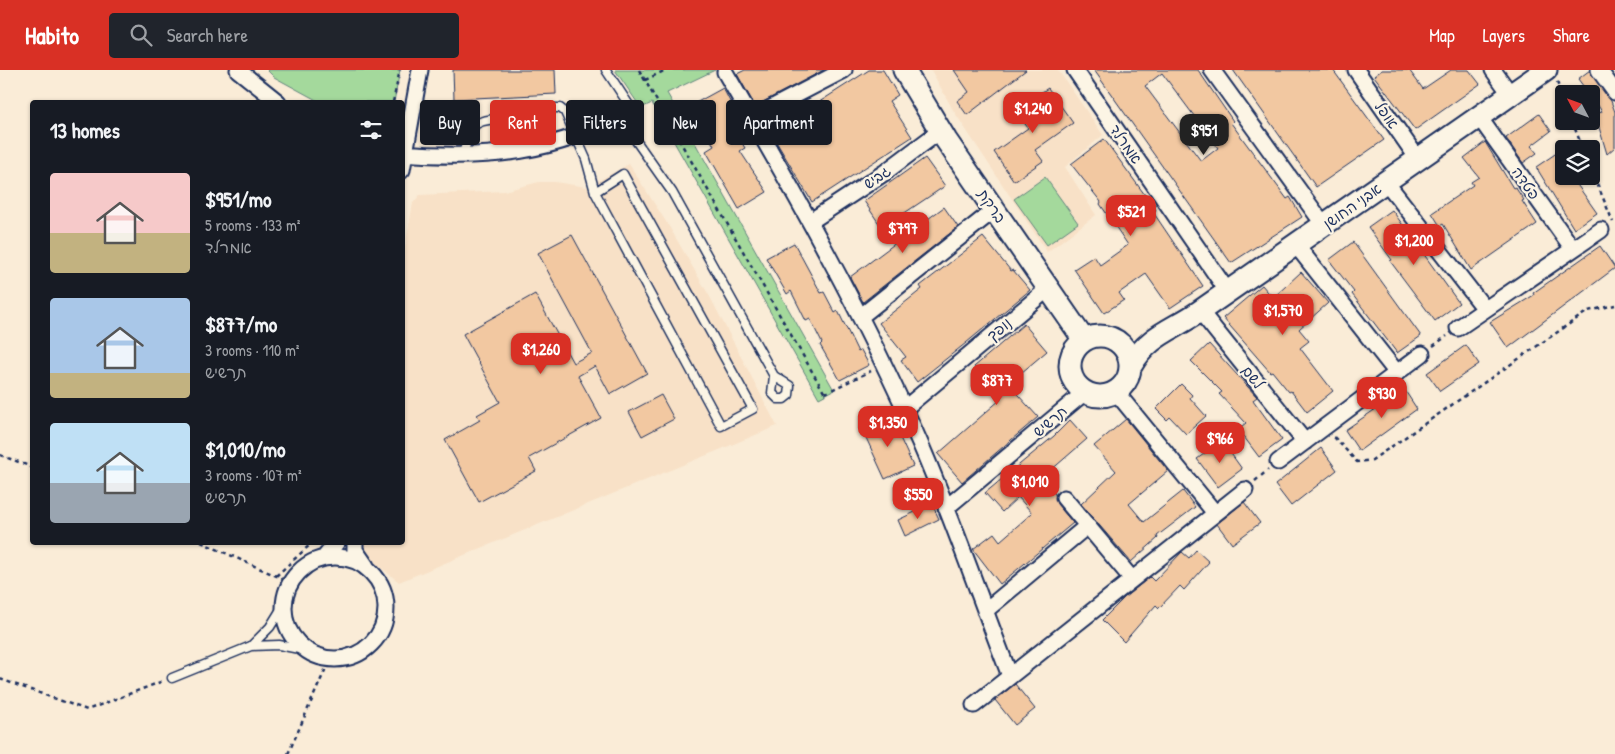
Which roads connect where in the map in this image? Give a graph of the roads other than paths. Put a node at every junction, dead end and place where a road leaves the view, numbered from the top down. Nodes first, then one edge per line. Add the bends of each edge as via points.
1 (238, 70) edge
2 (420, 70) edge
3 (606, 70) edge
4 (844, 70) edge
5 (904, 70) edge
6 (1075, 70) edge
7 (1212, 70) edge
8 (1356, 70) edge
9 (1493, 70) edge
10 (1599, 70) edge
11 (726, 72) dead end
12 (1551, 72) edge
13 (1615, 92) edge
14 (1511, 95) junction
15 (276, 100) edge
16 (620, 100) edge
17 (742, 100) edge
18 (786, 100) edge
19 (566, 114) edge
20 (1479, 117) junction
21 (940, 131) junction
22 (566, 140) edge
23 (644, 144) edge
24 (580, 145) edge
25 (767, 145) edge
26 (405, 148) edge
27 (405, 153) edge
28 (462, 156) junction
29 (1418, 159) junction
30 (1386, 182) junction
31 (595, 192) junction
32 (994, 210) junction
33 (811, 221) junction
34 (1324, 225) junction
35 (1608, 228) edge
36 (1296, 245) junction
37 (1573, 249) junction
38 (1048, 288) junction
39 (1228, 292) junction
40 (1485, 309) junction
41 (1200, 312) junction
42 (860, 317) junction
43 (1458, 328) road end
44 (1110, 337) junction
45 (1154, 337) junction
46 (1084, 340) junction
47 (1422, 354) road end
48 (1131, 366) junction
49 (1397, 373) junction
50 (774, 376) dead end
51 (1085, 392) junction
52 (1116, 392) junction
53 (904, 408) junction
54 (1305, 442) junction
55 (1278, 462) road end
56 (1245, 490) road end
57 (1064, 498) dead end
58 (946, 508) junction
59 (1215, 513) junction
60 (1088, 526) junction
61 (335, 545) edge
62 (355, 545) edge
63 (324, 558) junction
64 (368, 569) junction
65 (1132, 579) junction
66 (283, 606) junction
67 (985, 610) junction
68 (251, 646) junction
69 (304, 650) junction
70 (1010, 676) junction
71 (172, 678) road end
72 (974, 705) dead end

1 - 15 street
2 - 26 street
3 - 16 lane
4 - 18 street
5 - 21 street, ברקת
6 - 39 street, אמרלד
7 - 34 street
8 - 29 street, אופל
9 - 14 street
10 - 13 street
11 - 17 street
12 - 14 street, אבני החושן
14 - 20 street, אבני החושן
19 - 28 lane via 560,108 552,108 483,121 471,130
20 - 29 street, אבני החושן
20 - 37 street, פטדה
21 - 32 street, ברקת
21 - 33 street, גביש
22 - 28 street via 526,151
23 - 50 lane
24 - 31 lane
25 - 33 street
27 - 28 street
29 - 30 street, אבני החושן
30 - 34 street, אבני החושן
30 - 40 street
31 - 31 lane via 722,426 752,409 622,174
32 - 38 street, ברקת
32 - 42 street
33 - 42 street
34 - 36 street, אבני החושן
35 - 37 street
36 - 39 street, אבני החושן
36 - 49 street
37 - 40 street
38 - 46 street, ברקת
38 - 53 street, נופך
39 - 41 street, אבני החושן
40 - 43 street
41 - 45 street, אבני החושן
41 - 54 street, לשם
42 - 53 street
44 - 45 street, אבני החושן via 1128,340
44 - 46 street
44 - 48 street via 1125,348
45 - 48 street, אבני החושן
46 - 51 street via 1071,356 1070,367 1072,377
47 - 49 street
48 - 52 street via 1129,376
49 - 54 street
51 - 52 street via 1101,396
51 - 58 street, תרשיש
52 - 59 street
53 - 58 street
54 - 55 street
56 - 59 street
57 - 60 street
58 - 67 street
59 - 65 street
60 - 65 street
60 - 67 street
61 - 63 street
62 - 64 street
63 - 64 street via 342,557
63 - 66 street via 300,570 290,582
64 - 69 street via 384,593 384,623 378,636 368,647 342,660 315,656
65 - 70 street
66 - 68 lane via 270,627
66 - 69 street via 288,630
67 - 70 street
68 - 69 lane via 279,644
68 - 71 lane
70 - 72 street

